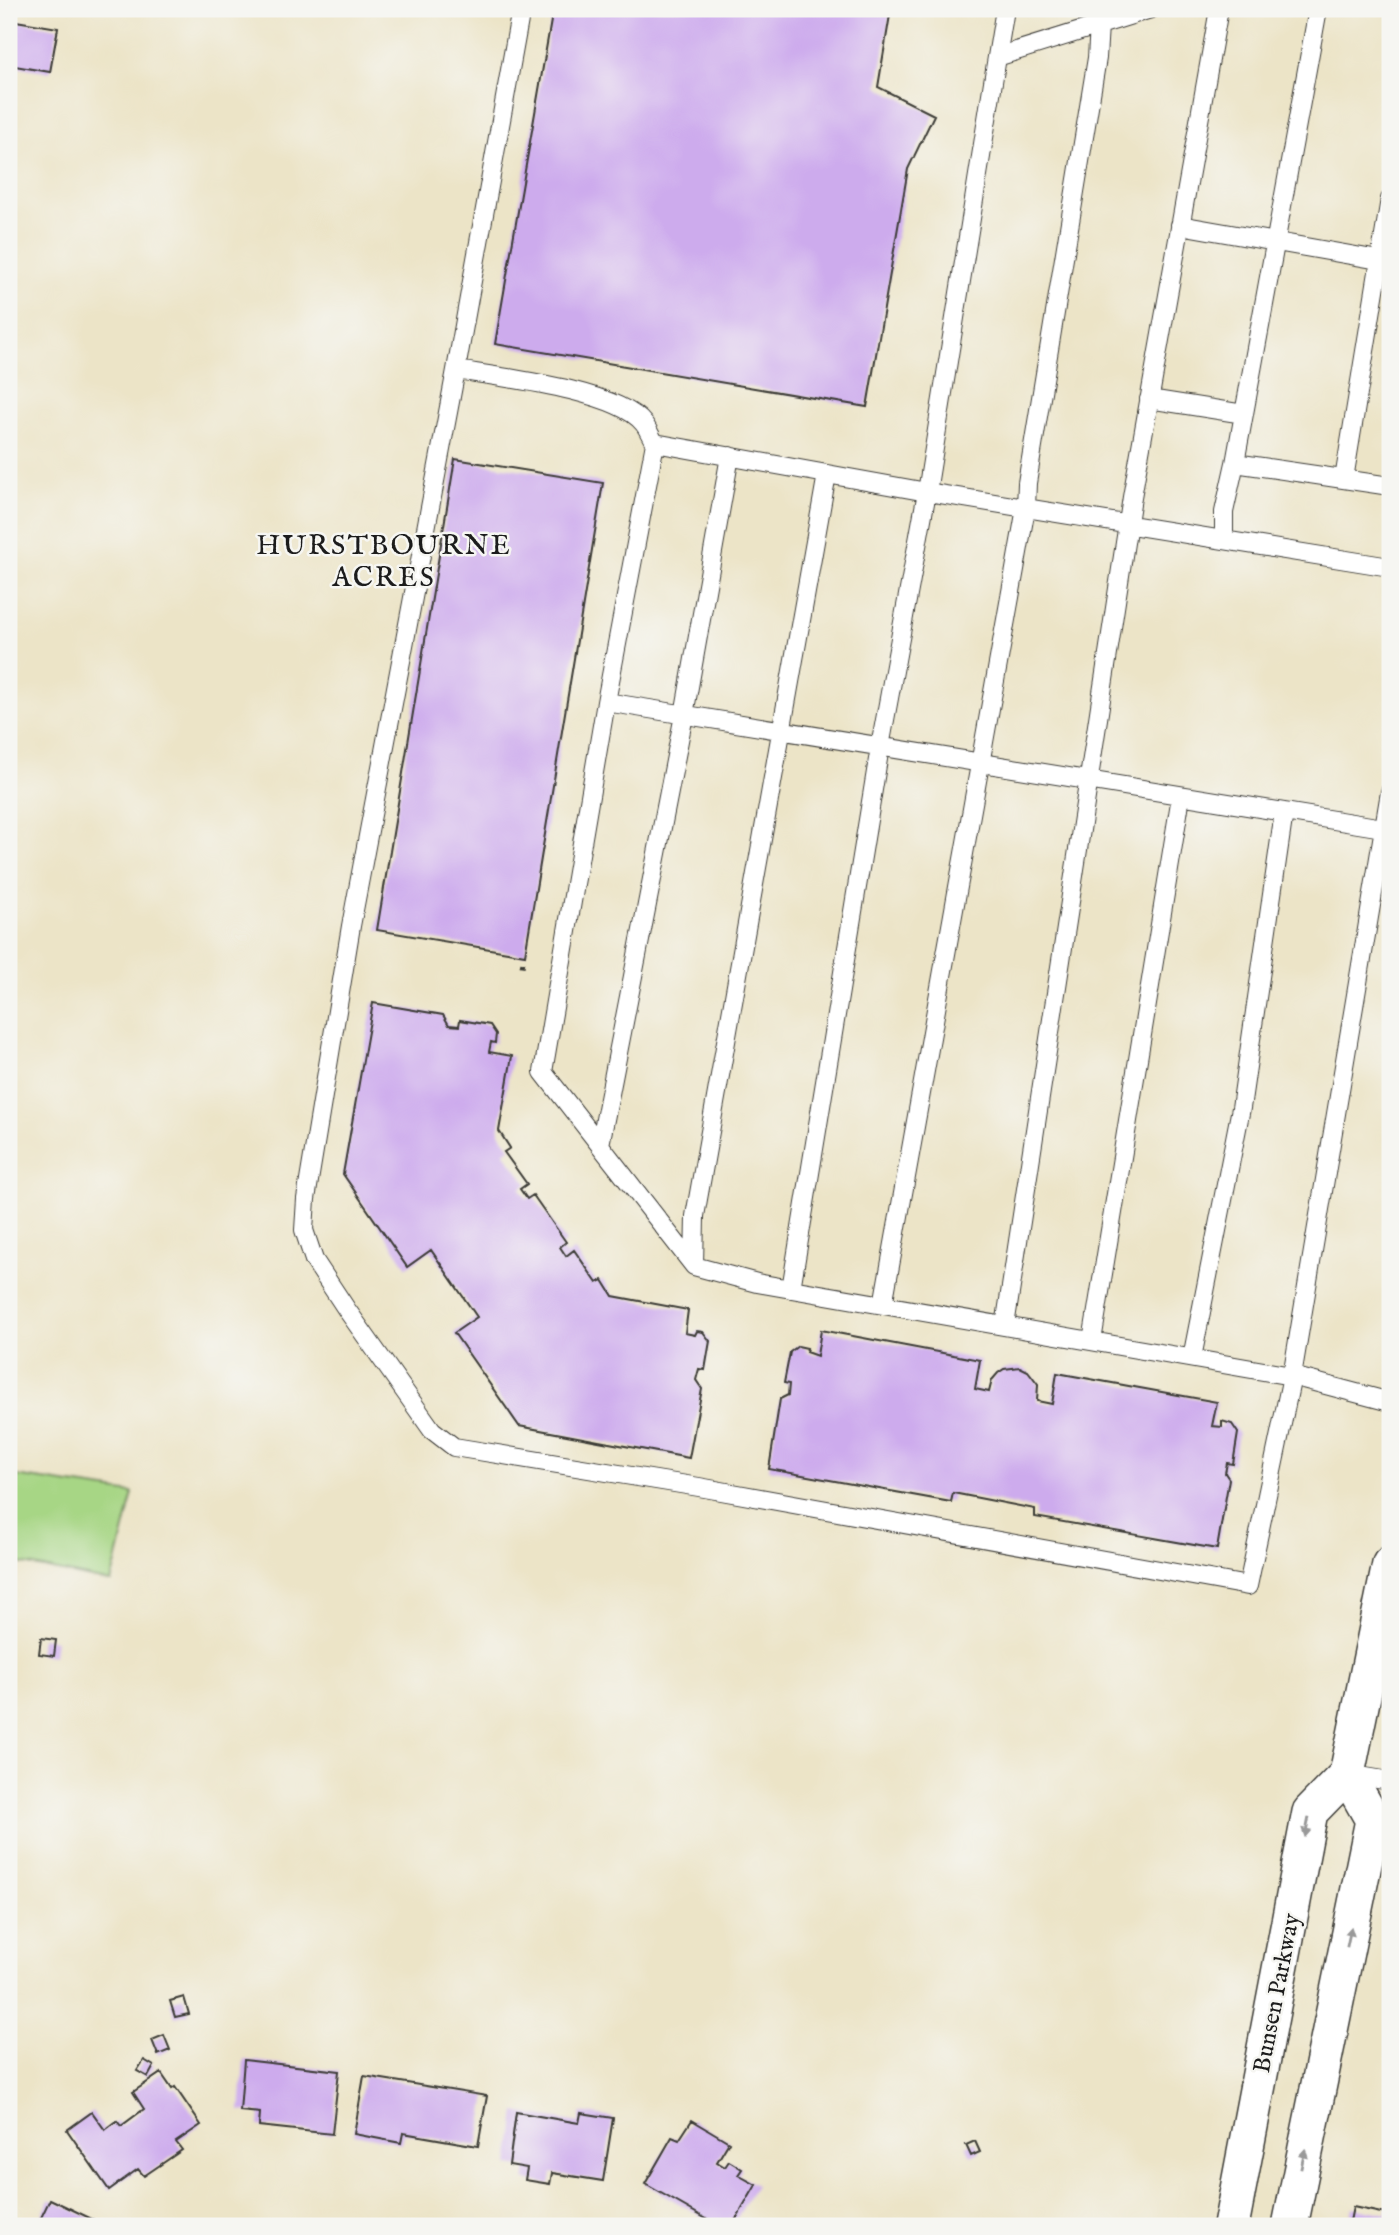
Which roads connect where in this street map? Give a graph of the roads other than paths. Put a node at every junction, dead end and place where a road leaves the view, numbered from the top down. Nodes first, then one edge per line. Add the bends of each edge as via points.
1 (521, 9) edge
2 (1005, 9) edge
3 (1151, 9) edge
4 (1219, 9) edge
5 (1318, 9) edge
6 (1098, 25) junction
7 (997, 57) junction
8 (1390, 199) edge
9 (1180, 225) junction
10 (1276, 242) junction
11 (1385, 262) edge
12 (456, 370) junction
13 (1149, 399) junction
14 (1244, 414) junction
15 (655, 443) junction
16 (730, 456) junction
17 (1235, 463) junction
18 (827, 474) junction
19 (1345, 479) junction
20 (1390, 486) edge
21 (927, 492) junction
22 (1026, 508) junction
23 (1128, 525) junction
24 (1224, 540) junction
25 (1390, 568) edge
26 (606, 702) junction
27 (684, 715) junction
28 (781, 730) junction
29 (880, 747) junction
30 (982, 763) junction
31 (1088, 780) junction
32 (1390, 792) edge
33 (1181, 796) junction
34 (1284, 812) junction
35 (1383, 828) junction
36 (600, 1145) junction
37 (694, 1266) junction
38 (791, 1289) junction
39 (883, 1305) junction
40 (1005, 1326) junction
41 (1092, 1341) junction
42 (1192, 1358) junction
43 (1292, 1376) junction
44 (1390, 1402) edge
45 (1390, 1564) edge
46 (1347, 1774) junction
47 (1390, 1781) edge
48 (1231, 2226) edge
49 (1290, 2226) edge

1 - 12 lane
2 - 7 lane
3 - 6 lane
4 - 9 lane
5 - 10 lane
6 - 7 lane
6 - 22 lane via 1097,58
7 - 21 lane
8 - 11 lane
9 - 10 lane
9 - 13 lane
10 - 11 lane
10 - 14 lane
11 - 19 lane
12 - 15 lane via 583,393 628,410 644,423
12 - 43 lane via 351,926 304,1230 314,1260 432,1430 464,1449 1248,1586
13 - 14 lane
13 - 23 lane
14 - 17 lane
15 - 16 lane
15 - 26 lane
16 - 18 lane
16 - 27 lane
17 - 19 lane
17 - 24 lane via 1224,512
18 - 21 lane
18 - 28 lane
19 - 20 lane
21 - 22 lane
21 - 29 lane
22 - 23 lane
22 - 30 lane
23 - 24 lane
23 - 31 lane
24 - 25 lane
26 - 27 lane
26 - 36 lane via 543,1072
27 - 28 lane
27 - 36 lane
28 - 29 lane
28 - 37 lane via 695,1216
29 - 30 lane
29 - 38 lane
30 - 31 lane
30 - 39 lane
31 - 33 lane
31 - 40 lane
32 - 35 lane
33 - 34 lane
33 - 41 lane
34 - 35 lane
34 - 42 lane via 1241,1108
35 - 43 lane
36 - 37 lane
37 - 38 lane
38 - 39 lane
39 - 40 lane
40 - 41 lane
41 - 42 lane
42 - 43 lane
43 - 44 lane
45 - 46 street
46 - 47 lane
46 -> 48 street, Bunsen Parkway via 1310,1812
49 -> 46 street via 1373,1820

